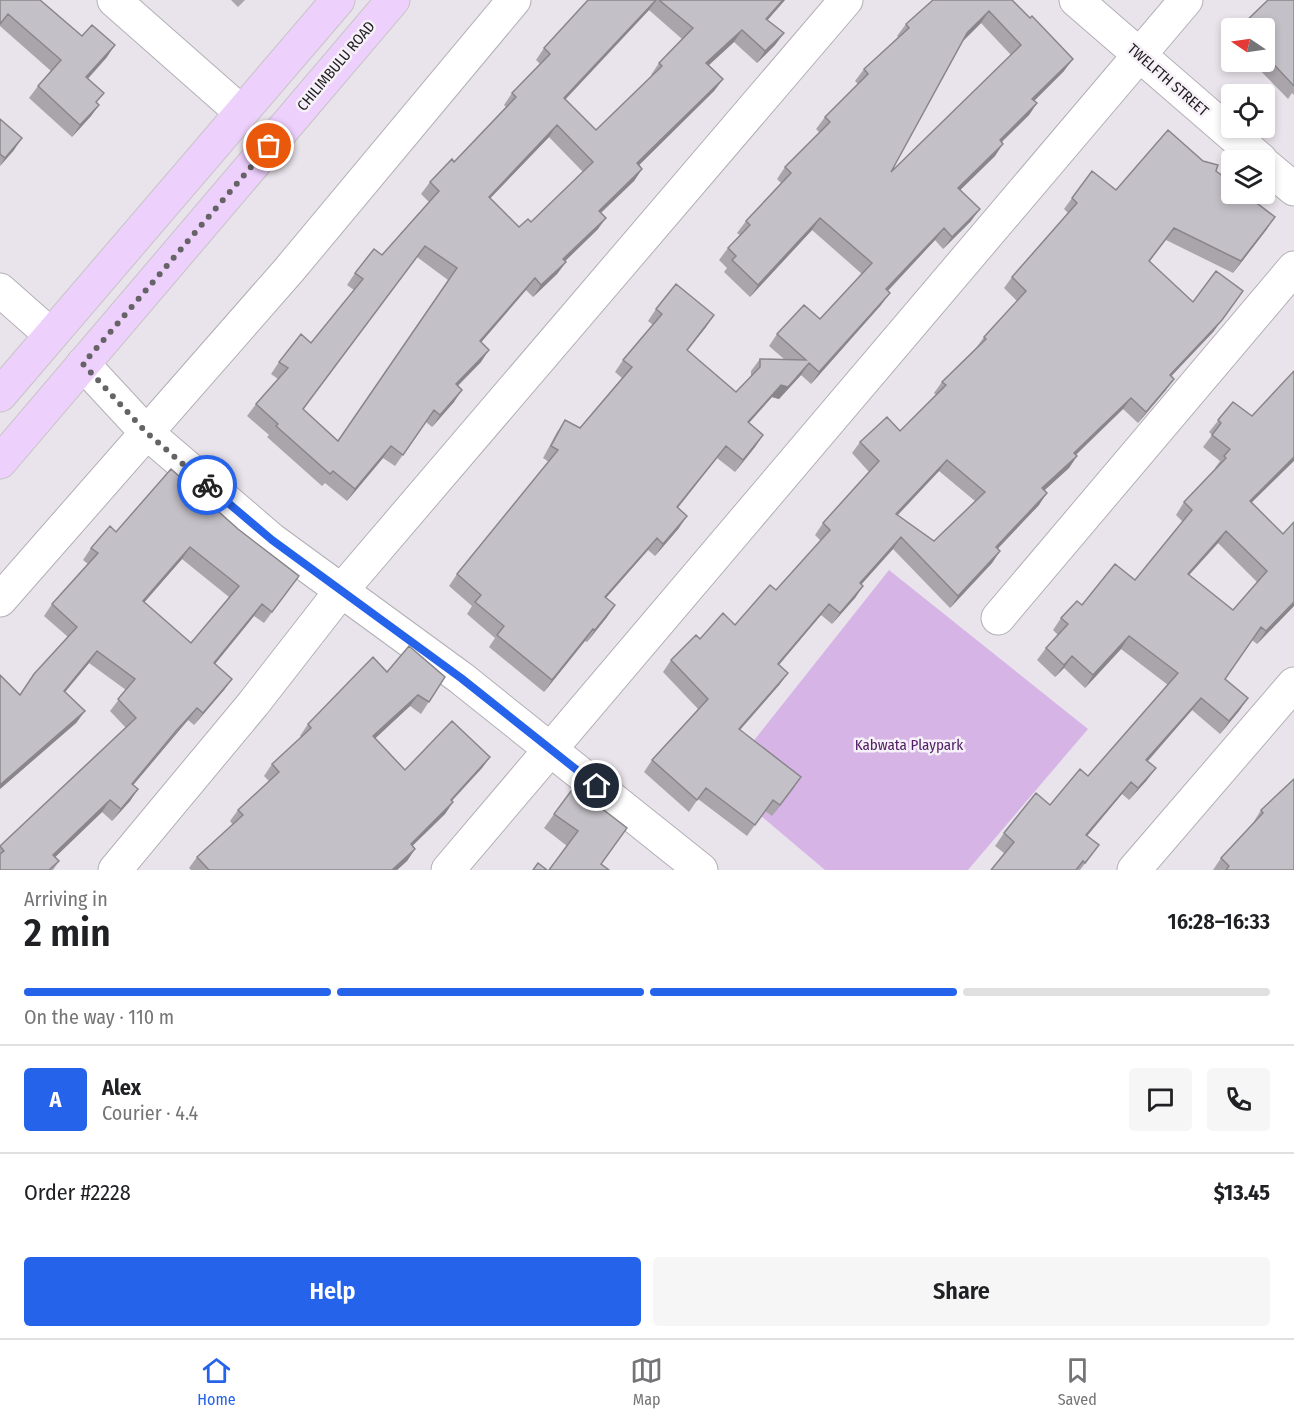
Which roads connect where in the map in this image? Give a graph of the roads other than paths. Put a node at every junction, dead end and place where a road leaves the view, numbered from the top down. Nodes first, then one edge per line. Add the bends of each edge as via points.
1 (114, 0) edge
2 (338, 0) edge
3 (393, 0) edge
4 (514, 0) edge
5 (846, 0) edge
6 (1076, 0) edge
7 (1186, 0) edge
8 (1138, 55) junction
9 (242, 112) junction
10 (1249, 150) edge
11 (1275, 173) edge
12 (1294, 189) edge
13 (1294, 268) edge
14 (0, 290) edge
15 (51, 335) junction
16 (83, 364) junction
17 (0, 395) edge
18 (146, 432) junction
19 (0, 462) edge
20 (341, 591) junction
21 (0, 600) edge
22 (998, 618) dead end
23 (1294, 684) edge
24 (550, 749) junction
25 (115, 870) edge
26 (448, 870) edge
27 (701, 870) edge
28 (1134, 870) edge

1 - 9 street
2 - 9 main road
3 - 16 main road, CHILIMBULU ROAD
4 - 18 street via 289,270
5 - 20 street
6 - 8 street, TWELFTH STREET
7 - 8 street
8 - 10 street, TWELFTH STREET
8 - 24 street
9 - 15 main road
11 - 12 street
13 - 22 street
14 - 15 street
15 - 17 main road
16 - 18 street
16 - 19 main road, CHILIMBULU ROAD
18 - 20 street via 272,540
18 - 21 street
20 - 24 street
20 - 25 street
23 - 28 street
24 - 26 street
24 - 27 street

